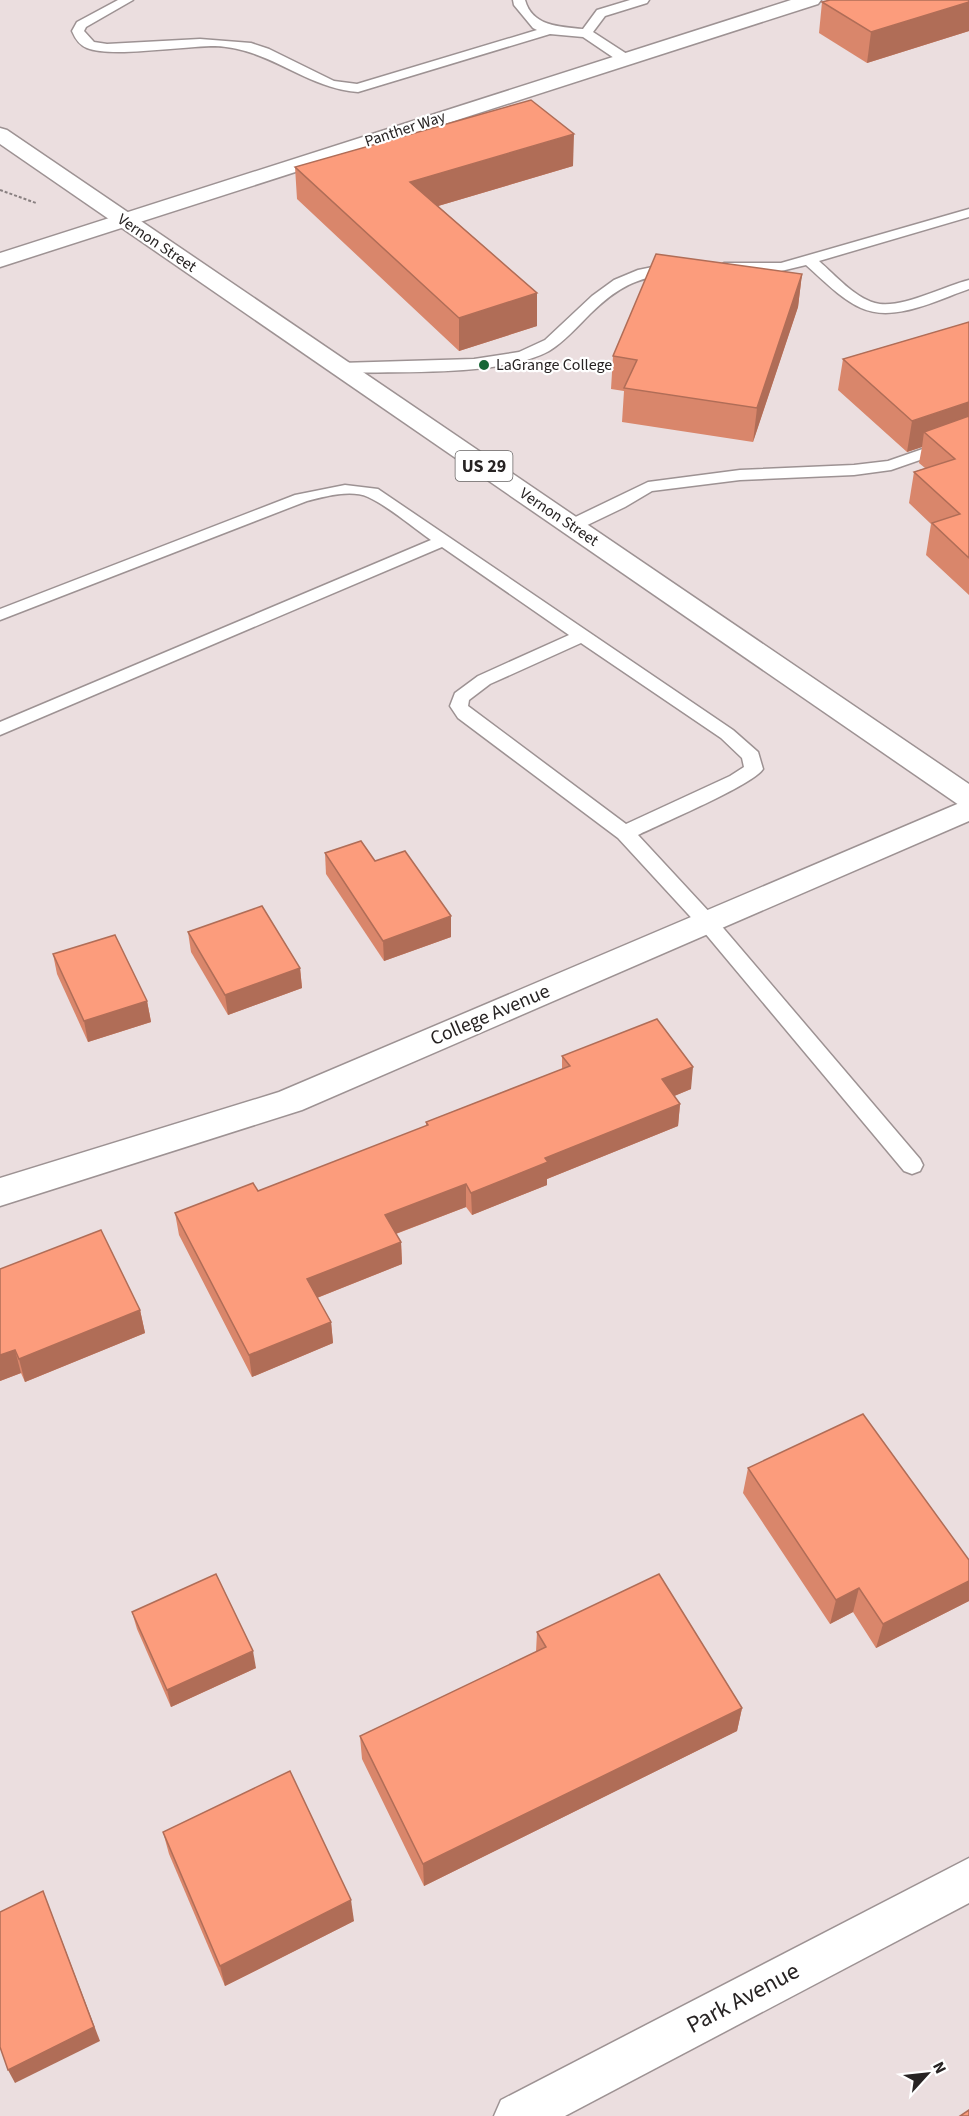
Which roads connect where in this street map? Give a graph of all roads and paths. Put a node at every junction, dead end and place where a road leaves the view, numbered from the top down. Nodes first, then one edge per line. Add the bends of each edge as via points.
1 (127, 0) edge
2 (519, 0) edge
3 (591, 0) edge
4 (643, 0) edge
5 (811, 0) edge
6 (601, 13) junction
7 (549, 30) junction
8 (586, 33) junction
9 (625, 59) junction
10 (0, 134) edge
11 (969, 213) edge
12 (122, 219) junction
13 (0, 260) edge
14 (809, 260) junction
15 (969, 284) edge
16 (340, 368) junction
17 (969, 438) edge
18 (572, 526) junction
19 (444, 540) junction
20 (0, 615) edge
21 (583, 635) junction
22 (0, 729) edge
23 (969, 798) edge
24 (969, 808) edge
25 (625, 833) junction
26 (706, 921) junction
27 (912, 1165) dead end
28 (0, 1192) edge
29 (967, 1886) edge
30 (517, 2116) edge

1 - 7 lane via 81,25 81,38 94,47 107,48 242,45 274,54 328,85 343,88 358,88
2 - 7 lane via 537,25
3 - 6 lane
4 - 6 lane
5 - 9 street, Panther Way
6 - 8 lane
7 - 8 lane
8 - 9 lane
9 - 12 street, Panther Way
10 - 12 street, Vernon Street / US 29
11 - 14 lane
12 - 13 street, Panther Way
12 - 16 street, Vernon Street / US 29
14 - 15 lane via 860,302 874,308 889,310
14 - 16 lane via 774,268 698,266 648,270 622,279 552,342 517,357 477,363
16 - 18 street, Vernon Street / US 29
17 - 18 lane via 891,465 740,475 648,487
18 - 23 street, Vernon Street / US 29
19 - 20 lane via 372,492 352,487 326,491
19 - 21 lane
19 - 22 lane
21 - 25 lane via 484,680 461,697 459,706 464,714
21 - 25 lane via 727,734 751,756 754,769
24 - 26 street, College Avenue
25 - 26 lane
26 - 27 lane
26 - 28 street, College Avenue via 290,1101
29 - 30 street, Park Avenue

